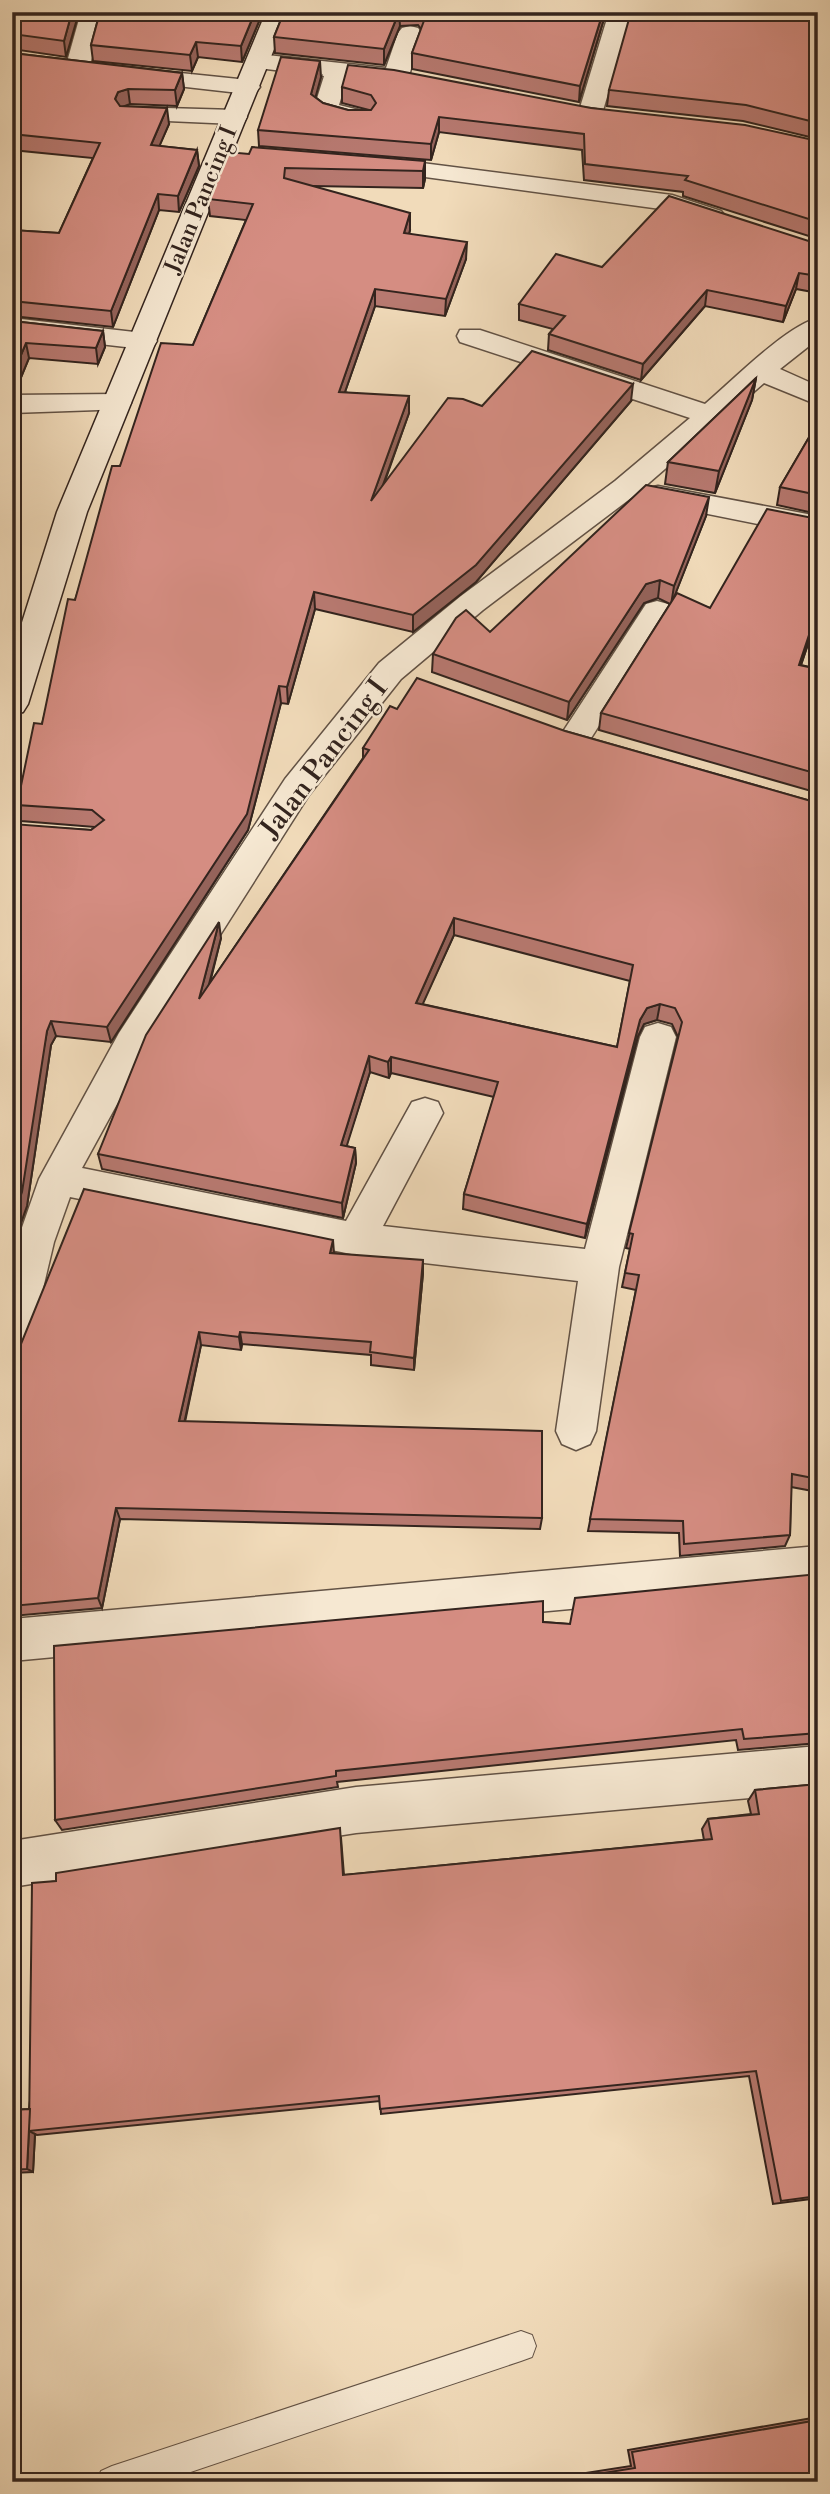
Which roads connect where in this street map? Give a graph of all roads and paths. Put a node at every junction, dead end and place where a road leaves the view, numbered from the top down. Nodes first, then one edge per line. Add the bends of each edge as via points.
1 (93, 12) edge
2 (278, 12) edge
3 (621, 12) edge
4 (410, 33) dead end
5 (258, 61) junction
6 (51, 65) edge
7 (77, 69) junction
8 (337, 71) junction
9 (395, 76) junction
10 (421, 81) edge
11 (248, 87) junction
12 (564, 109) edge
13 (131, 114) edge
14 (590, 114) junction
15 (235, 117) junction
16 (615, 117) edge
17 (362, 118) edge
18 (352, 162) edge
19 (738, 224) edge
20 (12, 326) edge
21 (818, 326) edge
22 (470, 336) dead end
23 (143, 341) junction
24 (761, 371) junction
25 (818, 397) edge
26 (117, 403) junction
27 (12, 404) edge
28 (710, 415) junction
29 (616, 496) junction
30 (818, 526) edge
31 (657, 611) edge
32 (390, 671) junction
33 (427, 685) edge
34 (12, 704) edge
35 (576, 738) edge
36 (658, 1037) dead end
37 (425, 1113) dead end
38 (58, 1179) junction
39 (356, 1239) junction
40 (600, 1267) junction
41 (12, 1335) edge
42 (576, 1431) dead end
43 (818, 1566) edge
44 (12, 1640) edge
45 (818, 1769) edge
46 (12, 1864) edge
47 (521, 2346) dead end
48 (112, 2482) edge

1 - 7 street
2 - 5 street, Jalan Pancing I
3 - 14 street
4 - 9 street
5 - 8 street
5 - 11 street, Jalan Pancing I
6 - 7 street
7 - 11 street
8 - 9 street
8 - 17 street via 326,108
9 - 10 street
11 - 15 street, Jalan Pancing I
12 - 14 street
13 - 15 street
14 - 16 street
15 - 23 street, Jalan Pancing I via 234,154
18 - 19 street via 672,203
20 - 23 street
21 - 24 street, Jalan Pancing I
22 - 28 street
23 - 26 street, Jalan Pancing I
24 - 25 street
24 - 28 street, Jalan Pancing I
26 - 27 street
26 - 34 street, Jalan Pancing I via 72,512
28 - 29 street, Jalan Pancing I
29 - 30 street
29 - 32 street, Jalan Pancing I
31 - 35 street
32 - 33 street
32 - 38 street, Jalan Pancing I via 297,787 132,1043
36 - 40 street
37 - 39 street
38 - 39 street
38 - 41 street, Jalan Pancing I via 35,1242
39 - 40 street
40 - 42 street
43 - 44 street
45 - 46 street via 356,1810
47 - 48 lane

